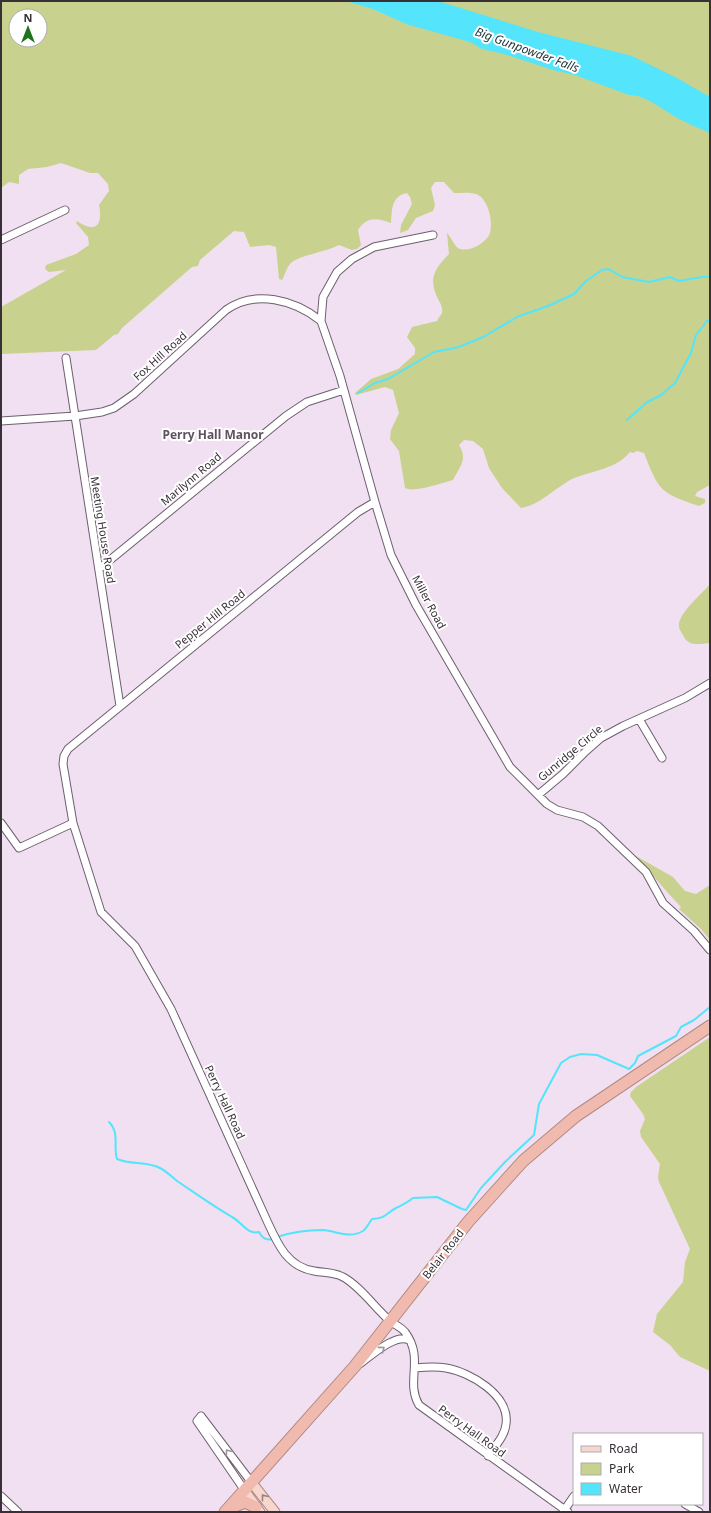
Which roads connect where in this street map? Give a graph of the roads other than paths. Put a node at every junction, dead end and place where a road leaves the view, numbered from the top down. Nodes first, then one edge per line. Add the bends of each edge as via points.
1 (65, 210) dead end
2 (433, 235) dead end
3 (1, 240) edge
4 (321, 321) junction
5 (66, 358) dead end
6 (344, 390) junction
7 (75, 416) junction
8 (1, 420) edge
9 (374, 502) junction
10 (99, 569) junction
11 (710, 683) edge
12 (120, 706) junction
13 (639, 719) junction
14 (64, 756) joint
15 (662, 758) dead end
16 (538, 795) junction
17 (1, 823) edge
18 (73, 823) junction
19 (710, 950) edge
20 (710, 1019) edge
21 (710, 1026) edge
22 (696, 1034) junction
23 (391, 1321) junction
24 (409, 1340) junction
25 (355, 1366) junction
26 (415, 1368) junction
27 (488, 1456) junction
28 (249, 1487) junction
29 (1, 1496) edge
30 (573, 1498) edge
31 (687, 1505) edge
32 (258, 1509) edge
33 (227, 1510) edge
34 (565, 1511) edge
35 (18, 1512) edge
36 (275, 1512) edge
37 (699, 1512) edge

1 - 3 street
2 - 4 street, Miller Road via 374,247 345,264 330,282 322,297
4 - 6 street, Miller Road
4 - 7 street, Fox Hill Road via 306,311 278,300 255,298 236,303 123,403 102,412
5 - 7 street, Meeting House Road
6 - 9 street, Miller Road
6 - 10 street, Marilynn Road via 307,402 291,412
7 - 8 street, Fox Hill Road
7 - 10 street, Meeting House Road
9 - 12 street, Pepper Hill Road via 358,512
9 - 16 street, Miller Road via 391,555 416,605 510,767
10 - 12 street, Meeting House Road
11 - 13 street, Gunridge Circle via 685,698
12 - 14 street, Pepper Hill Road via 68,749
13 - 15 street
13 - 16 street, Gunridge Circle via 601,738
14 - 18 street, Perry Hall Road
16 - 19 street, Miller Road via 557,810 583,817 598,826 646,872 662,903
17 - 18 street via 19,848
18 - 23 street, Perry Hall Road via 101,912 134,946 171,1009 283,1253 294,1264 308,1270 345,1278
20 - 22 highway, Belair Road
21 - 22 highway, Belair Road
22 - 23 highway, Belair Road via 576,1116 523,1161 468,1222
23 - 24 street, Perry Hall Road via 402,1329
23 - 25 highway, Belair Road
25 -> 24 street via 391,1341 402,1338
24 - 26 street, Perry Hall Road via 414,1348
25 - 28 highway, Belair Road
26 - 27 street, Perry Hall Road via 414,1393 419,1405
26 - 27 street via 438,1367 457,1370 494,1392 499,1398 506,1412 506,1425 502,1436
27 - 34 street, Perry Hall Road
28 -> 28 street via 201,1416 196,1421
28 - 32 main road
28 - 33 highway, Belair Road
36 -> 28 main road
29 - 35 street
30 - 34 street
31 - 37 street
32 - 33 highway via 245,1502

